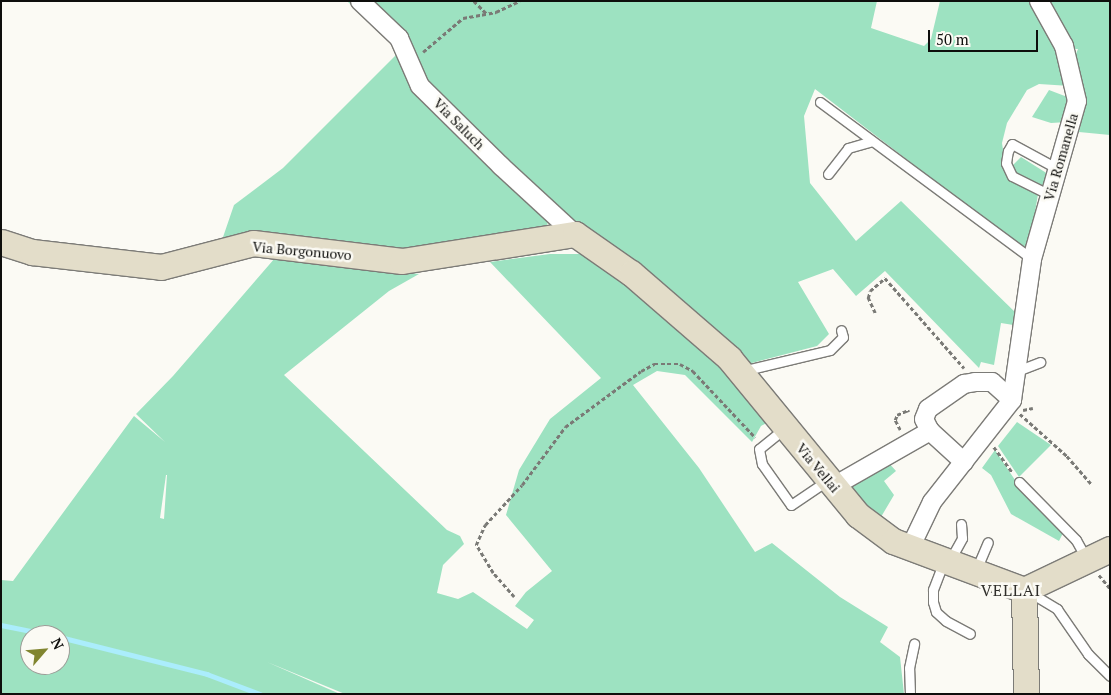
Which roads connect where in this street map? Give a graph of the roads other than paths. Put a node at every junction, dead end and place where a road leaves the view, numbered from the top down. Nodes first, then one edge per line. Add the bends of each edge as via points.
1 (360, 1) edge
2 (1039, 1) edge
3 (820, 102) dead end
4 (872, 141) junction
5 (1058, 169) junction
6 (828, 174) dead end
7 (1050, 195) junction
8 (575, 234) junction
9 (1, 242) edge
10 (1032, 259) junction
11 (841, 330) dead end
12 (1040, 362) dead end
13 (742, 371) junction
14 (1016, 371) junction
15 (1009, 405) junction
16 (785, 428) junction
17 (930, 431) junction
18 (964, 462) junction
19 (1020, 482) road end
20 (830, 483) junction
21 (961, 524) dead end
22 (988, 542) dead end
23 (910, 548) junction
24 (1110, 549) edge
25 (1086, 558) junction
26 (946, 561) junction
27 (975, 572) junction
28 (1024, 590) junction
29 (970, 634) dead end
30 (914, 644) dead end
31 (1110, 676) edge
32 (910, 694) edge
33 (1026, 694) edge

1 - 8 street, Via Saluch via 398,38 420,86 500,166
2 - 5 street, Via Romanella via 1064,46 1077,101
3 - 4 lane
4 - 6 lane via 848,148
4 - 10 lane
5 - 7 street, Via Romanella
5 - 7 lane via 1012,144 1008,150 1006,162 1012,176
7 - 10 street, Via Romanella
8 - 9 street, Via Borgonuovo via 402,261 254,243 161,268 32,252
8 - 13 street, Via Vellai via 631,273
10 - 14 street, Via Romanella
11 - 13 lane via 843,337 830,350
12 - 14 lane
13 - 16 street, Via Vellai
14 - 15 street, Via Romanella
15 - 17 street via 992,382 964,384 928,409 924,419
15 - 18 street
16 - 20 street, Via Vellai
16 - 20 lane via 759,449 762,464 791,505
17 - 18 street
17 - 20 street
18 - 23 street via 932,502
19 - 25 lane via 1076,540
20 - 23 street, Via Vellai via 858,515 893,541
21 - 26 lane via 960,544
22 - 27 lane
23 - 26 street, Via Vellai
24 - 25 street
25 - 28 street
26 - 27 street, Via Vellai
26 - 29 lane via 933,590 936,612
27 - 28 street, Via Vellai
28 - 31 lane via 1057,609 1088,654
28 - 33 street
30 - 32 lane via 909,668

